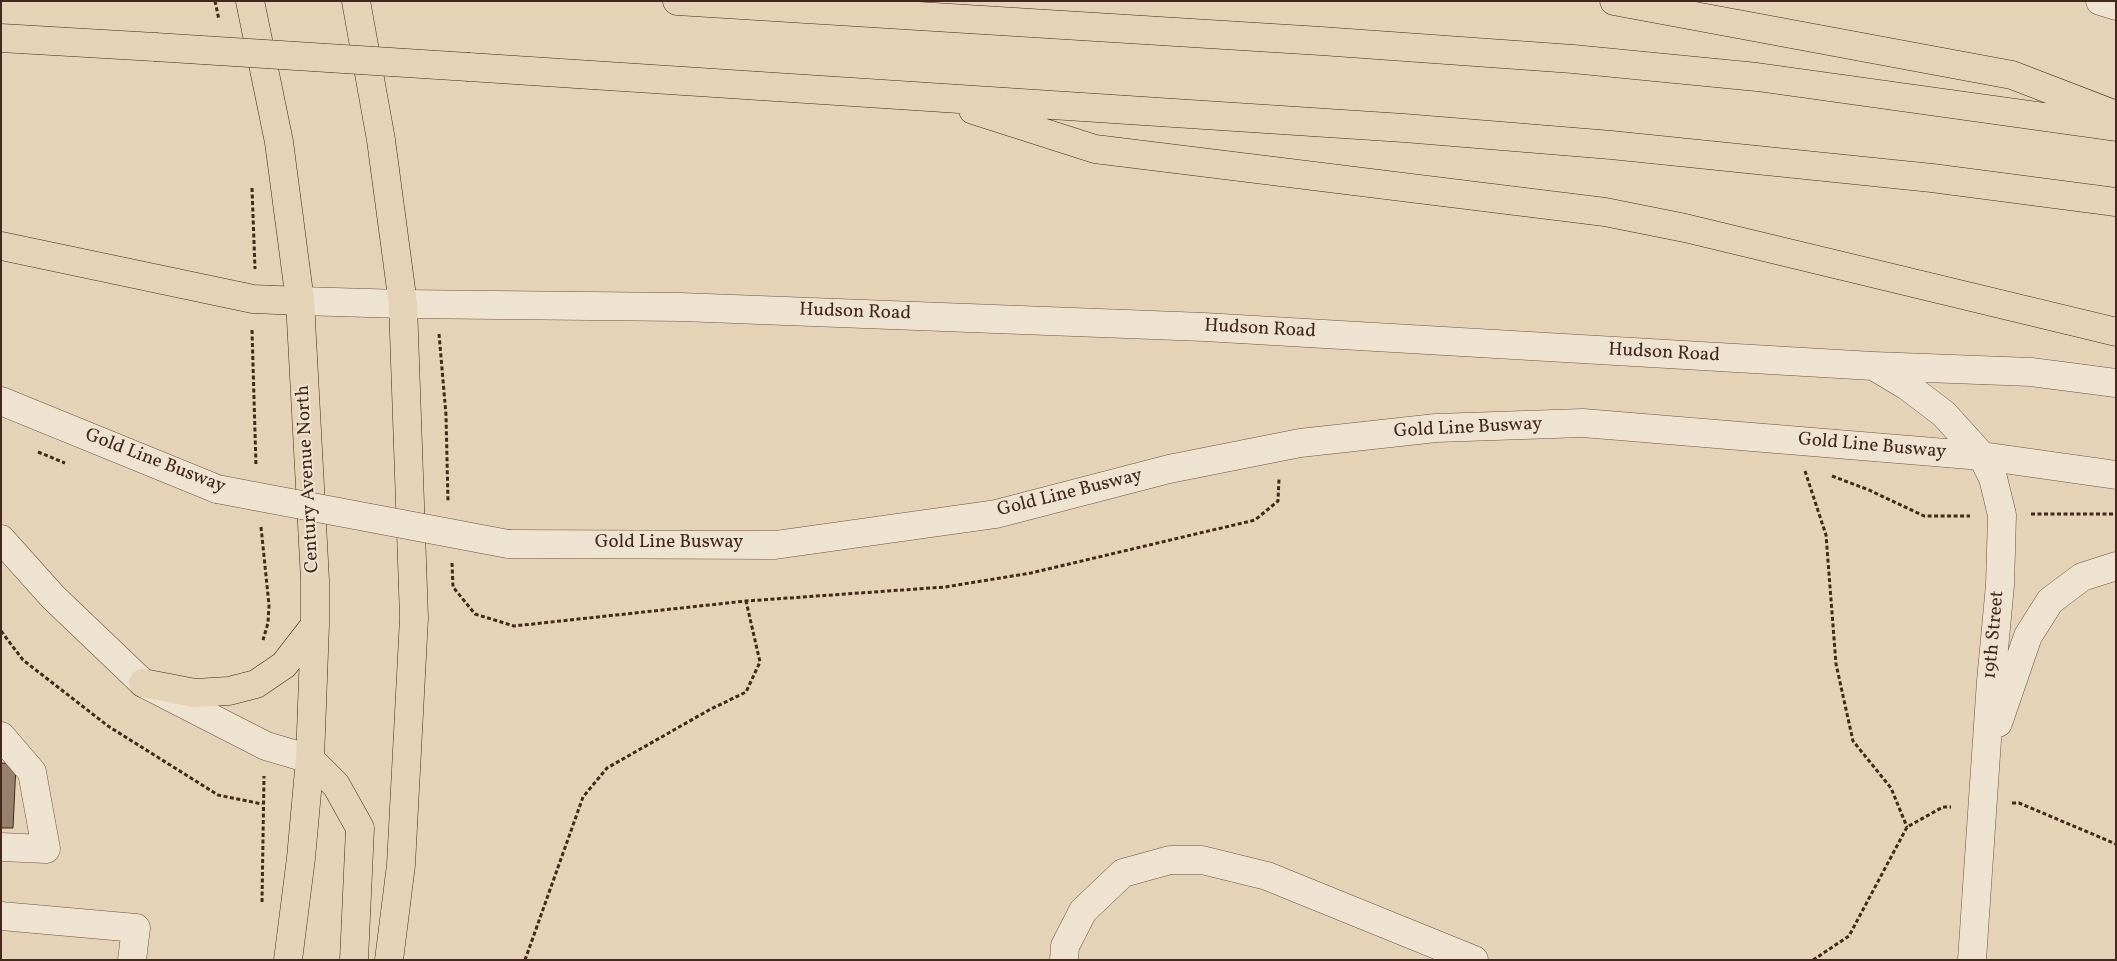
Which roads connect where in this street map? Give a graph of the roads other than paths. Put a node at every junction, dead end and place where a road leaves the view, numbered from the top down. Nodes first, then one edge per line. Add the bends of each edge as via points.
1 (250, 1) edge
2 (356, 1) edge
3 (677, 1) edge
4 (1614, 1) edge
5 (2100, 1) edge
6 (2116, 6) edge
7 (1, 38) edge
8 (934, 97) junction
9 (2116, 115) edge
10 (2116, 127) edge
11 (2116, 202) edge
12 (1, 246) edge
13 (300, 301) junction
14 (403, 304) junction
15 (2116, 332) edge
16 (1873, 366) junction
17 (2116, 383) edge
18 (1, 397) edge
19 (1, 401) edge
20 (39, 416) junction
21 (1982, 456) junction
22 (2116, 475) edge
23 (1, 539) edge
24 (2116, 566) edge
25 (315, 625) junction
26 (143, 683) junction
27 (1, 736) edge
28 (310, 759) junction
29 (1986, 764) junction
30 (1, 847) edge
31 (1, 916) edge
32 (132, 960) edge
33 (288, 960) edge
34 (354, 960) edge
35 (388, 960) edge
36 (1064, 960) edge
37 (1474, 960) edge
38 (1972, 960) edge

1 - 13 main road, Century Avenue North via 279,142
2 - 14 main road via 381,140
3 - 10 main road via 1573,59 1757,77
4 - 9 main road via 2012,75
5 - 6 street
7 - 8 main road, bridge
8 - 11 main road via 1611,144 1923,177
8 - 15 main road via 1095,150 1605,212
12 - 13 main road via 253,299
13 - 14 street, Hudson Road
13 - 25 main road, Century Avenue North
14 - 16 street, Hudson Road via 691,307 1184,326
14 - 35 main road via 414,618 401,865
16 - 17 street, Hudson Road via 2032,372
16 - 21 street, 19th Street via 1944,414
18 - 20 street, Gold Line Busway
19 - 20 street, Gold Line Busway
20 - 21 street, Gold Line Busway, bridge via 217,489 508,544 775,545 996,514 1169,468 1300,443 1436,428 1583,422
21 - 22 street, Gold Line Busway
21 - 29 street, 19th Street via 1993,478 2002,515
23 - 26 street via 53,597
24 - 29 street via 2082,577 2050,601 2028,636
25 - 26 main road via 284,665 256,684 229,691 195,693
25 - 28 main road, Century Avenue North
26 - 28 street via 266,746
27 - 30 street via 32,772 46,849
28 - 33 main road, Century Avenue North
28 - 34 main road via 336,785 360,828
29 - 38 street, 19th Street
31 - 32 street via 136,928
36 - 37 street via 1065,946 1083,912 1123,873 1170,860 1202,860 1267,876

